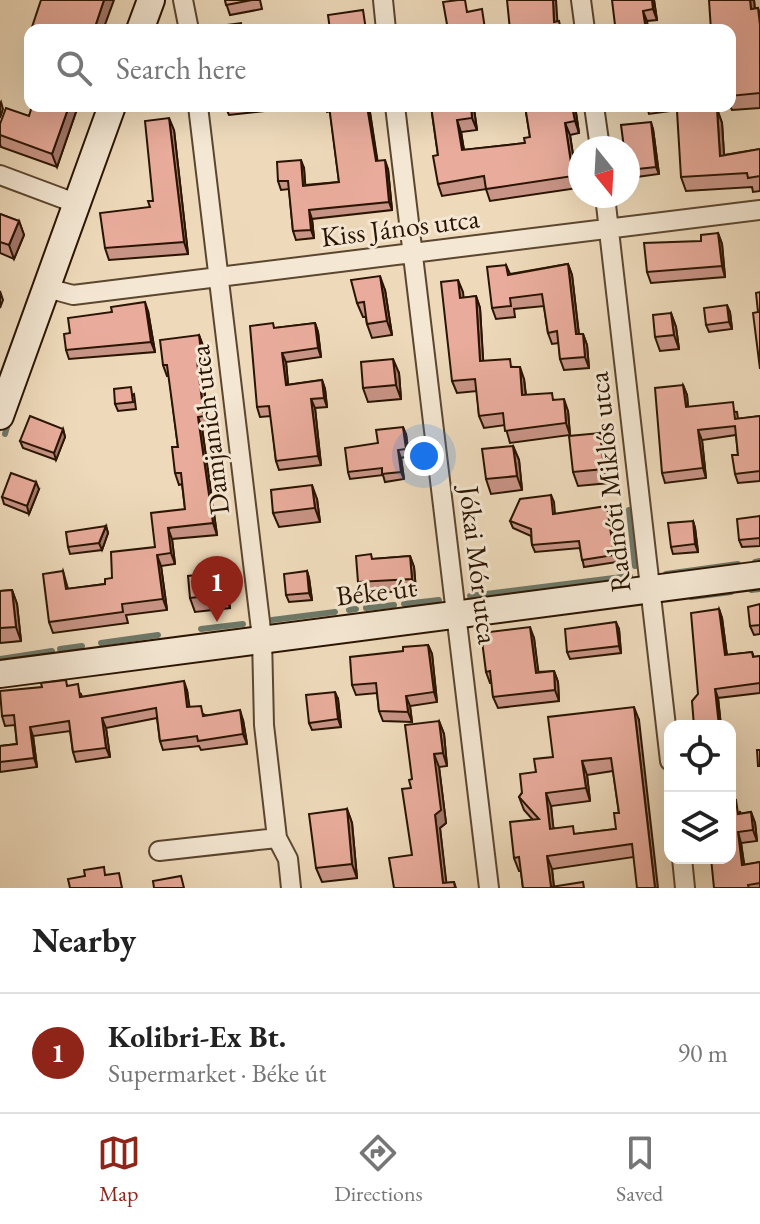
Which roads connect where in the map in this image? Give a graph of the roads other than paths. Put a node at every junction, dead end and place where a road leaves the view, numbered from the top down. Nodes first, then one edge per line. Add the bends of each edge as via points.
1 (151, 0) edge
2 (183, 0) edge
3 (383, 0) edge
4 (581, 0) edge
5 (142, 24) edge
6 (188, 24) edge
7 (385, 24) edge
8 (584, 24) edge
9 (110, 112) edge
10 (199, 112) edge
11 (396, 112) edge
12 (595, 112) edge
13 (598, 136) edge
14 (0, 175) edge
15 (75, 203) junction
16 (606, 208) edge
17 (760, 210) edge
18 (609, 228) junction
19 (412, 254) junction
20 (219, 277) junction
21 (47, 288) junction
22 (0, 416) edge
23 (760, 575) edge
24 (649, 588) junction
25 (457, 613) junction
26 (262, 638) junction
27 (0, 674) edge
28 (665, 720) edge
29 (277, 838) junction
30 (159, 851) dead end
31 (683, 864) edge
32 (291, 888) edge
33 (489, 888) edge
34 (685, 888) edge

1 - 5 street
2 - 6 street
3 - 7 street
4 - 8 street
9 - 15 street
10 - 20 street, Damjanich utca
11 - 19 street, Jókai Mór utca
12 - 13 street
14 - 15 street
15 - 21 street
16 - 18 street, Radnóti Miklós utca
17 - 18 street, Kiss János utca
18 - 19 street, Kiss János utca
18 - 24 street, Radnóti Miklós utca
19 - 20 street, Kiss János utca
19 - 25 street, Jókai Mór utca
20 - 21 street, Kiss János utca via 73,295
20 - 26 street, Damjanich utca
21 - 22 street
23 - 24 street, Béke út
24 - 25 street, Béke út
24 - 28 street, Radnóti Miklós utca
25 - 26 street, Béke út
25 - 33 street, Jókai Mór utca
26 - 27 street, Béke út
26 - 29 street, Damjanich utca via 264,725
29 - 30 street
29 - 32 street, Damjanich utca via 288,859
31 - 34 street

